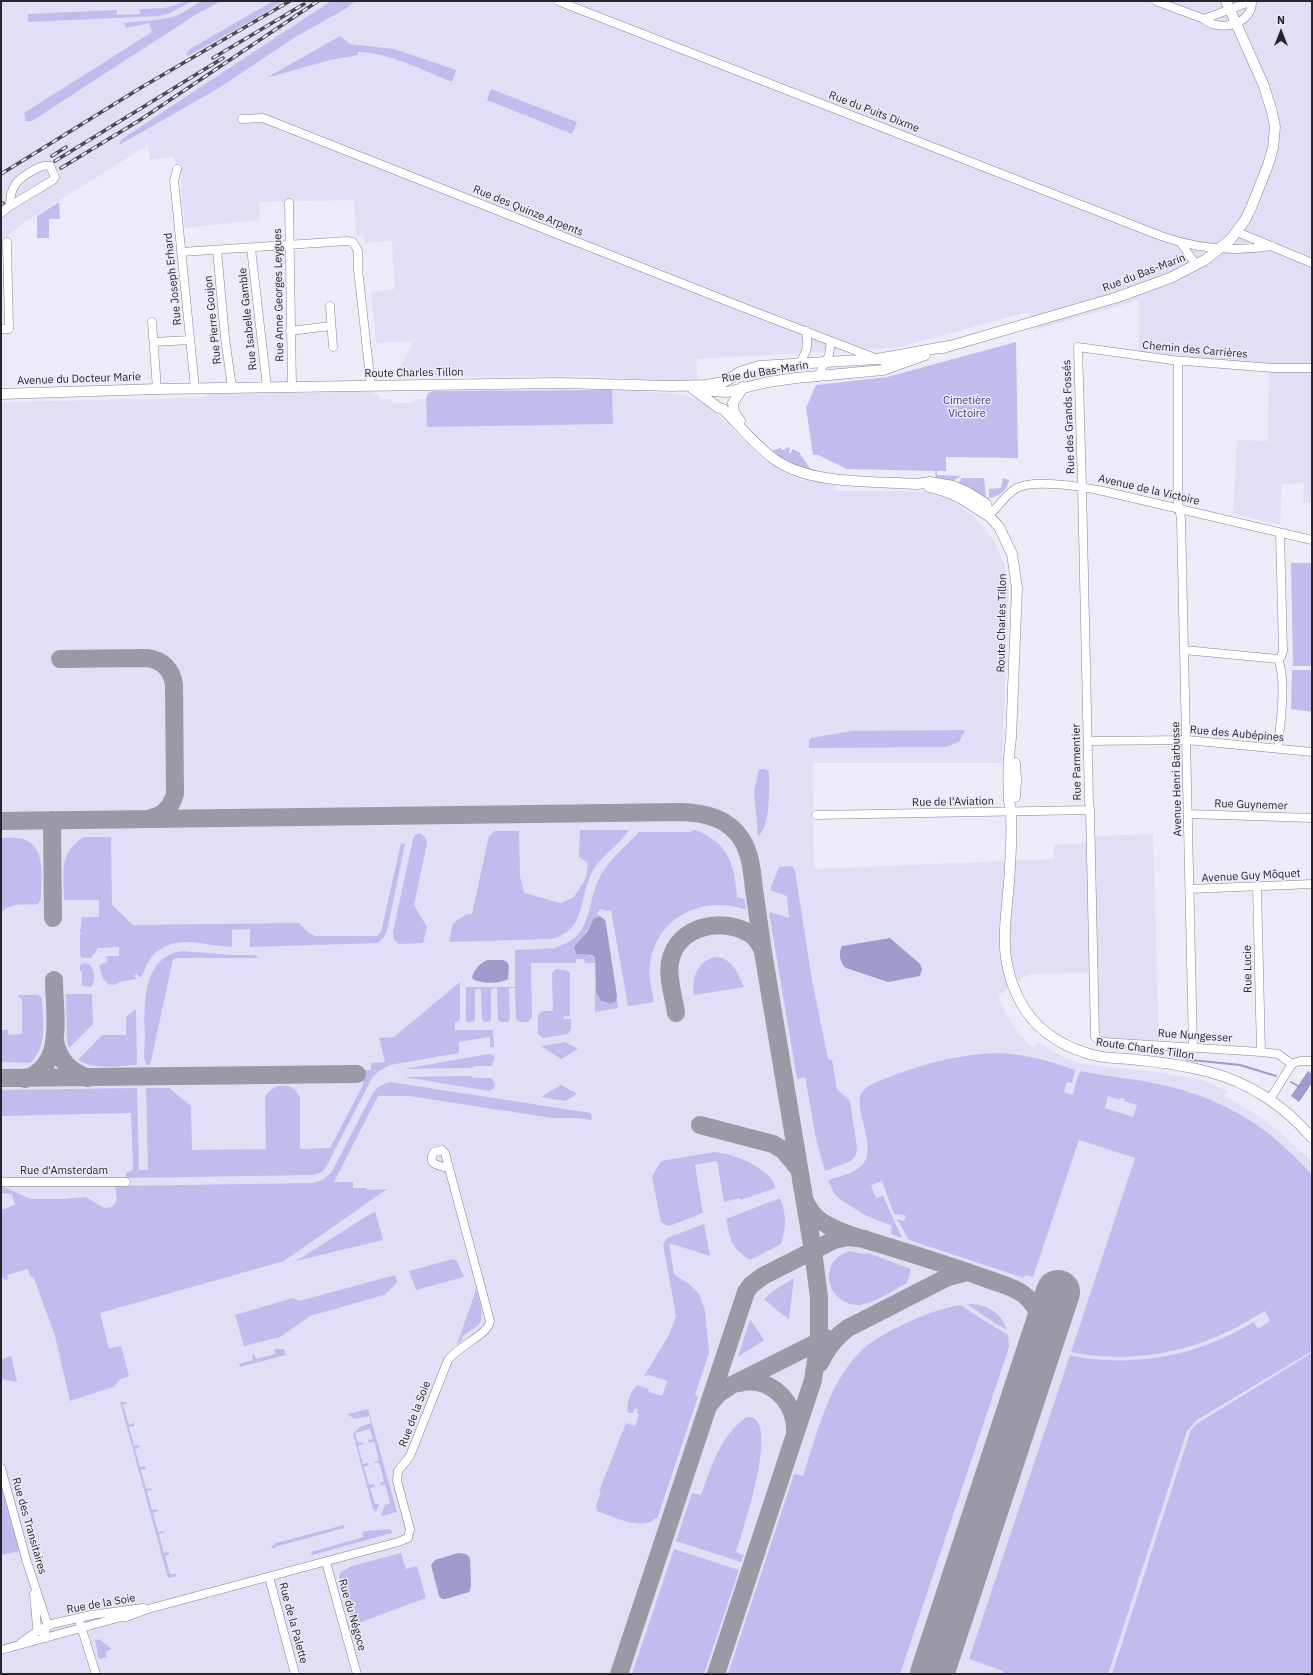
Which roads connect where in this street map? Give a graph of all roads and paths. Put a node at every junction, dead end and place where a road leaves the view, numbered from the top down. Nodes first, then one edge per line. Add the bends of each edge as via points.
1 (558, 1) edge
2 (1156, 1) edge
3 (1252, 1) edge
4 (1229, 5) edge
5 (1204, 19) junction
6 (1237, 24) junction
7 (242, 119) dead end
8 (176, 169) dead end
9 (289, 203) dead end
10 (10, 206) junction
11 (1, 213) edge
12 (1236, 232) junction
13 (1181, 243) junction
14 (290, 245) junction
15 (1272, 246) junction
16 (5, 247) edge
17 (251, 248) junction
18 (1220, 249) junction
19 (217, 250) junction
20 (181, 252) junction
21 (1312, 263) edge
22 (1196, 265) junction
23 (330, 306) dead end
24 (152, 322) dead end
25 (331, 326) junction
26 (1, 330) edge
27 (290, 331) junction
28 (806, 331) junction
29 (190, 340) junction
30 (831, 341) junction
31 (154, 342) junction
32 (949, 346) junction
33 (333, 347) dead end
34 (1078, 347) joint
35 (877, 359) junction
36 (1178, 361) junction
37 (826, 363) junction
38 (799, 364) junction
39 (896, 366) junction
40 (1312, 368) edge
41 (746, 370) junction
42 (818, 376) junction
43 (370, 386) junction
44 (672, 386) joint
45 (232, 387) junction
46 (266, 387) junction
47 (292, 387) junction
48 (694, 387) junction
49 (743, 387) junction
50 (195, 388) junction
51 (157, 389) junction
52 (708, 392) junction
53 (727, 392) junction
54 (1, 394) edge
55 (723, 409) junction
56 (744, 430) junction
57 (1082, 486) junction
58 (1180, 509) junction
59 (989, 516) junction
60 (1280, 533) junction
61 (1312, 540) edge
62 (1184, 650) junction
63 (1278, 659) junction
64 (1187, 740) junction
65 (1088, 741) junction
66 (1278, 748) junction
67 (1312, 752) edge
68 (1090, 810) junction
69 (1011, 812) junction
70 (1188, 814) junction
71 (816, 815) dead end
72 (1312, 818) edge
73 (1312, 884) edge
74 (1257, 886) junction
75 (1190, 889) junction
76 (1095, 1037) joint
77 (1193, 1047) junction
78 (1261, 1052) junction
79 (1312, 1061) edge
80 (1292, 1064) junction
81 (1270, 1099) junction
82 (1312, 1138) edge
83 (449, 1168) dead end
84 (1, 1182) edge
85 (126, 1182) dead end
86 (1, 1468) edge
87 (326, 1562) junction
88 (269, 1577) junction
89 (148, 1609) junction
90 (74, 1619) junction
91 (83, 1628) junction
92 (44, 1632) junction
93 (1, 1650) edge
94 (96, 1674) edge
95 (295, 1674) edge
96 (357, 1674) edge

1 - 13 street, Rue du Puits Dixme
2 - 5 street
3 - 4 street
3 - 6 street via 1250,12
4 - 5 street
4 - 6 main road, Rue du Bas-Marin
5 - 6 street via 1214,25
6 - 12 main road, Rue du Bas-Marin via 1267,93 1275,127 1268,164 1250,208
7 - 28 street, Rue des Quinze Arpents via 263,118
8 - 20 street, Rue Joseph Erhard via 174,181
9 - 14 street, Rue Anne Georges Leygues
10 - 10 street via 15,184 43,165 50,166 55,178
10 - 11 street
12 - 15 street
12 - 18 main road, Rue du Bas-Marin
13 - 18 street, Rue du Puits Dixme
13 - 22 street
14 - 17 street
14 - 27 street, Rue Anne Georges Leygues
14 - 43 street via 353,242 358,251
15 - 18 street, Rue du Puits Dixme via 1249,250
15 - 21 street
16 - 26 street via 10,329
17 - 19 street
17 - 46 street, Rue Isabelle Gamble
18 - 22 main road, Rue du Bas-Marin
19 - 20 street
19 - 45 street, Rue Pierre Goujon
20 - 29 street, Rue Joseph Erhard
22 - 32 main road, Rue du Bas-Marin via 1170,278 1118,297
23 - 25 street
24 - 31 street
25 - 27 street
25 - 33 street
27 - 47 street, Rue Anne Georges Leygues
28 - 30 street, Rue des Quinze Arpents
28 - 38 street via 807,351
29 - 31 street
29 - 50 street, Rue Joseph Erhard
30 - 35 street, Rue des Quinze Arpents
30 - 37 street
31 - 51 street
32 - 35 main road, Rue du Bas-Marin
32 - 39 main road, Rue du Bas-Marin
34 - 36 street, Chemin des Carrières
34 - 57 street, Rue des Grands Fossés
35 - 37 main road, Rue du Bas-Marin
35 - 39 street, Rue des Quinze Arpents
36 - 40 street, Chemin des Carrières via 1273,368
36 - 58 street, Avenue Henri Barbusse
37 - 38 main road, Rue du Bas-Marin
37 - 42 street
38 - 41 main road, Rue du Bas-Marin via 762,365
39 - 42 main road, Rue du Bas-Marin via 883,370
41 - 48 main road, Rue du Bas-Marin via 721,383
41 - 53 main road
42 - 49 main road, Rue du Bas-Marin
43 - 44 main road, Route Charles Tillon via 560,383
43 - 47 main road, Route Charles Tillon
44 - 48 main road, Rue du Bas-Marin
45 - 46 main road, Route Charles Tillon
45 - 50 main road, Route Charles Tillon
46 - 47 main road, Route Charles Tillon
48 - 52 main road, Rue du Bas-Marin
48 - 55 main road, Route Charles Tillon
49 - 53 main road, Rue du Bas-Marin
49 - 56 main road via 732,405
50 - 51 main road, Route Charles Tillon
51 - 54 main road, Avenue du Docteur Marie
52 - 53 main road, Rue du Bas-Marin
52 - 55 main road via 718,399
53 - 55 main road
55 - 56 main road, Route Charles Tillon
56 - 59 main road, Route Charles Tillon via 775,460 804,473 833,479 917,484 954,495
57 - 58 street, Avenue de la Victoire
57 - 59 street, Avenue de la Victoire via 1022,486 1010,494
57 - 65 street, Rue Parmentier
58 - 60 street, Avenue de la Victoire
58 - 62 street, Avenue Henri Barbusse
59 - 69 main road, Route Charles Tillon via 999,527 1012,554 1017,588 1009,752
60 - 61 street, Avenue de la Victoire
60 - 63 street via 1283,651
62 - 63 street
62 - 64 street, Avenue Henri Barbusse
63 - 66 street via 1281,666 1282,706
64 - 65 street, Rue des Aubépines
64 - 66 street, Rue des Aubépines
64 - 70 street, Avenue Henri Barbusse
65 - 68 street, Rue Parmentier
66 - 67 street, Rue des Aubépines
68 - 69 street, Rue de l'Aviation
68 - 76 street, Rue Parmentier
69 - 71 street, Rue de l'Aviation
69 - 81 main road, Route Charles Tillon via 1007,962 1018,999 1036,1025 1062,1044 1094,1055 1156,1061 1211,1072
70 - 72 street, Rue Guynemer
70 - 75 street, Avenue Henri Barbusse
73 - 74 street, Avenue Guy Môquet
74 - 75 street, Avenue Guy Môquet
74 - 78 street, Rue Lucie
75 - 77 street, Avenue Henri Barbusse
76 - 77 street, Rue Nungesser via 1104,1042
77 - 78 street, Rue Nungesser
78 - 80 street, Rue Nungesser via 1278,1054
79 - 80 street
80 - 81 street
81 - 82 main road, Route Charles Tillon via 1292,1116
83 - 87 street, Rue de la Soie via 490,1323 485,1330 456,1350 448,1360 410,1456 398,1471 397,1481 410,1529 408,1538
84 - 85 street, Rue d'Amsterdam
86 - 92 street, Rue des Transitaires via 35,1590 37,1627
87 - 88 street, Rue de la Soie
87 - 96 street, Rue du Négoce
88 - 89 street, Rue de la Soie
88 - 95 street, Rue de la Palette
89 - 90 street, Rue de la Soie via 107,1612
89 - 91 street, Rue de la Soie
90 - 91 street
90 - 92 street, Rue de la Soie
91 - 92 street, Rue de la Soie
91 - 94 street
92 - 93 street, Rue de la Soie via 16,1646

